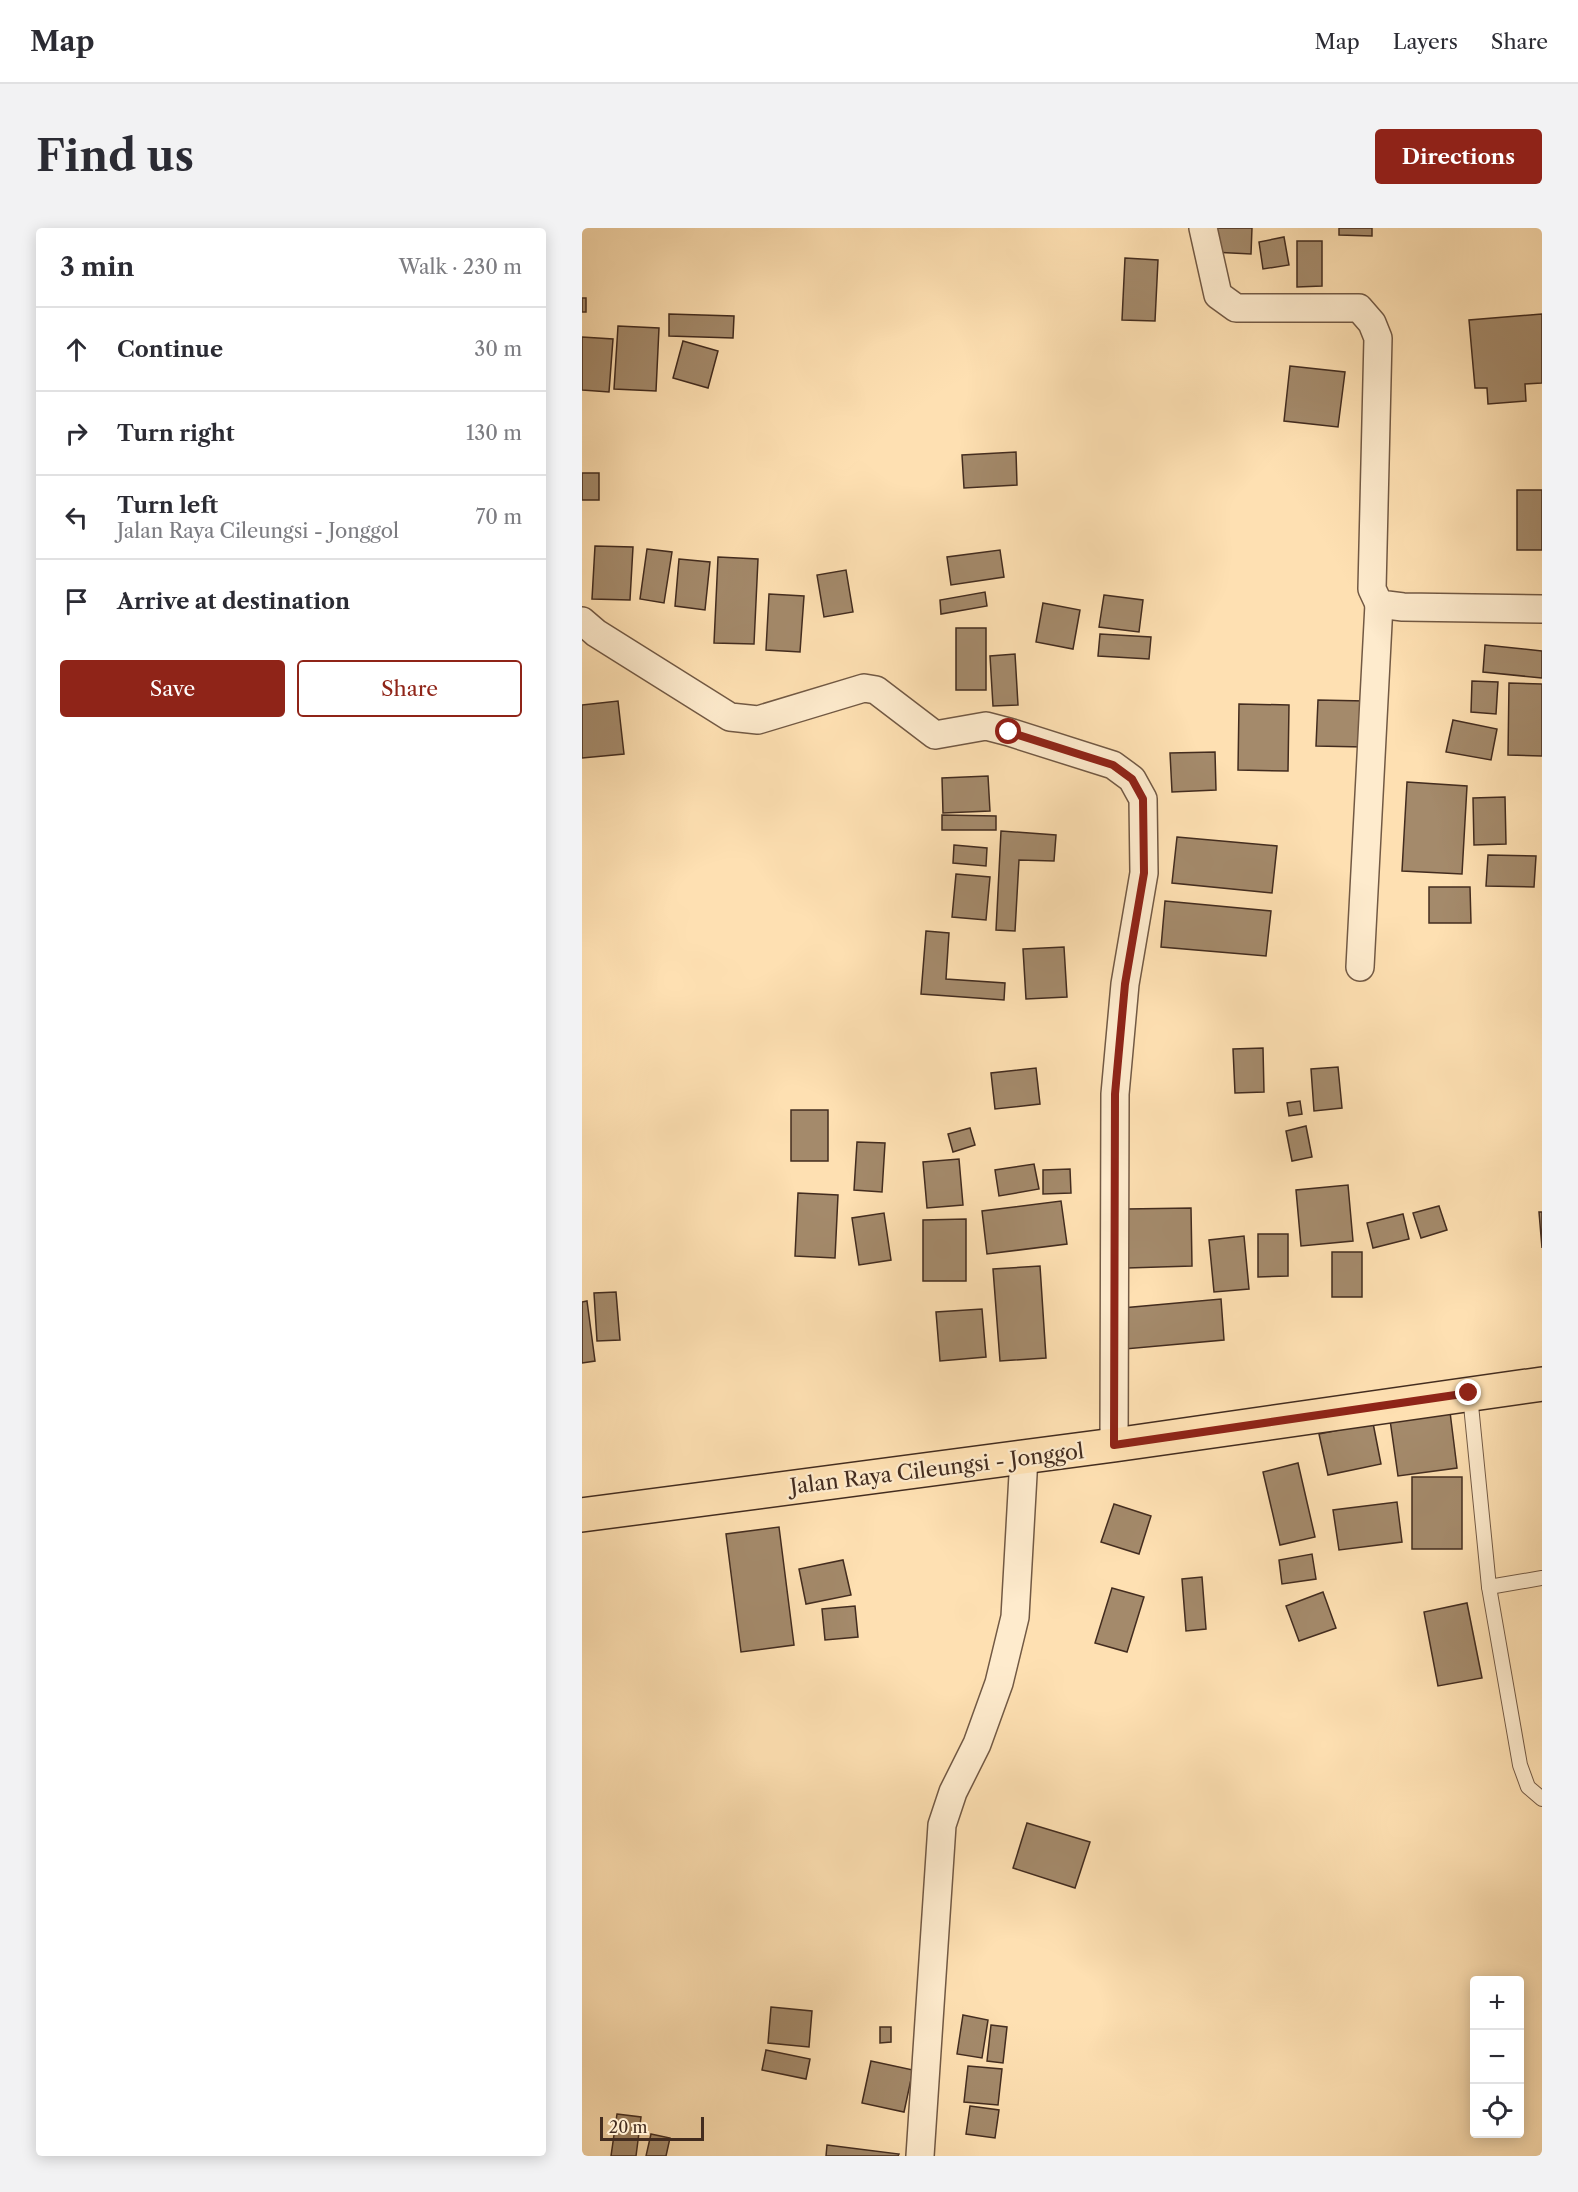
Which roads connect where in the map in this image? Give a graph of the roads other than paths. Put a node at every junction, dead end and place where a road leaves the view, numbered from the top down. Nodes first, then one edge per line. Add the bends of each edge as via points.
1 (1203, 228) edge
2 (1379, 604) junction
3 (1542, 609) edge
4 (582, 621) edge
5 (1360, 968) dead end
6 (1542, 1384) edge
7 (1469, 1393) junction
8 (1114, 1445) junction
9 (1024, 1457) junction
10 (582, 1515) edge
11 (1542, 1578) edge
12 (1489, 1587) junction
13 (1542, 1799) edge
14 (920, 2156) edge

1 - 2 street via 1218,295 1236,308 1359,308 1372,323 1378,338 1372,589
2 - 3 street
2 - 5 street
4 - 8 street via 730,717 758,720 849,691 876,690 935,735 986,726 1113,765 1132,779 1143,799 1144,873 1125,984 1115,1094
6 - 7 main road, Jalan Raya Cileungsi - Jonggol
7 - 8 main road, Jalan Raya Cileungsi - Jonggol
7 - 12 lane
8 - 9 main road, Jalan Raya Cileungsi - Jonggol
9 - 10 main road, Jalan Raya Cileungsi - Jonggol
9 - 14 street via 1015,1617 999,1683 942,1825
11 - 12 lane
12 - 13 lane via 1520,1765 1528,1787

